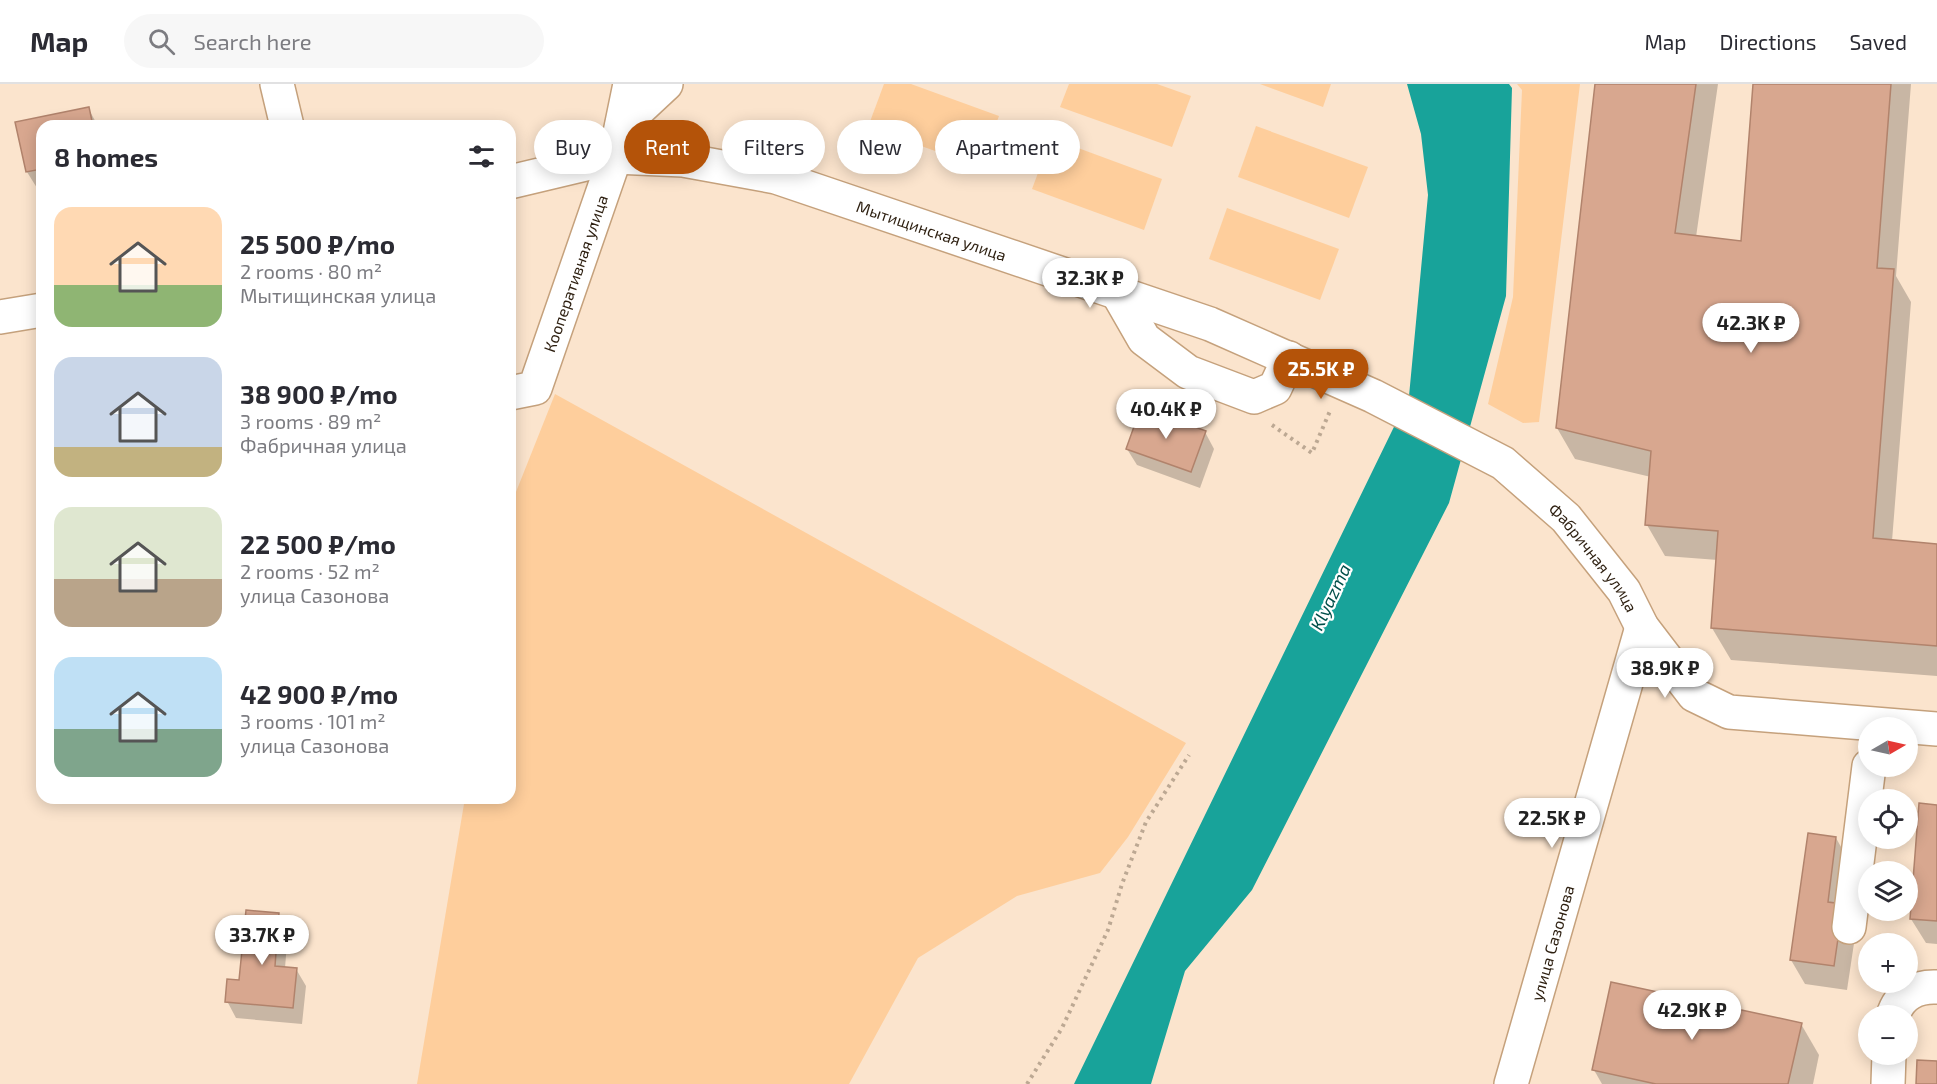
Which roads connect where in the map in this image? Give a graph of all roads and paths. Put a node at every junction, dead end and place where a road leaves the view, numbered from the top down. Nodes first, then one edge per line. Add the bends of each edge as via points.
1 (277, 84) edge
2 (630, 84) edge
3 (666, 84) edge
4 (286, 120) edge
5 (622, 125) junction
6 (615, 157) junction
7 (516, 181) edge
8 (1117, 292) junction
9 (36, 311) edge
10 (0, 317) edge
11 (1289, 358) junction
12 (523, 391) edge
13 (1374, 396) joint
14 (1331, 408) dead end
15 (1312, 453) dead end
16 (1642, 627) junction
17 (1858, 724) edge
18 (1918, 728) edge
19 (1937, 729) edge
20 (1189, 755) dead end
21 (1868, 777) edge
22 (1849, 927) dead end
23 (1937, 987) edge
24 (1900, 1005) edge
25 (1889, 1065) edge
26 (1027, 1084) edge
27 (1511, 1084) edge
28 (1888, 1084) edge

1 - 4 street
2 - 5 street, Кооперативная улица
3 - 5 street
5 - 6 street, Кооперативная улица
6 - 7 street, Мытищинская улица
6 - 8 street, Мытищинская улица via 683,160 776,177
6 - 12 street, Кооперативная улица
8 - 11 street, Мытищинская улица via 1210,324
8 - 11 street via 1144,339 1188,372 1254,397 1275,388
9 - 10 street
11 - 13 street, Мытищинская улица
13 - 16 street, Фабричная улица via 1503,463 1566,518 1624,591
14 - 15 path
16 - 17 street, Фабричная улица via 1694,695 1729,712
16 - 27 street, улица Сазонова
18 - 19 street, Фабричная улица
20 - 26 path via 1146,822 1108,930 1062,1028
21 - 22 street
23 - 24 street via 1906,994
25 - 28 street

